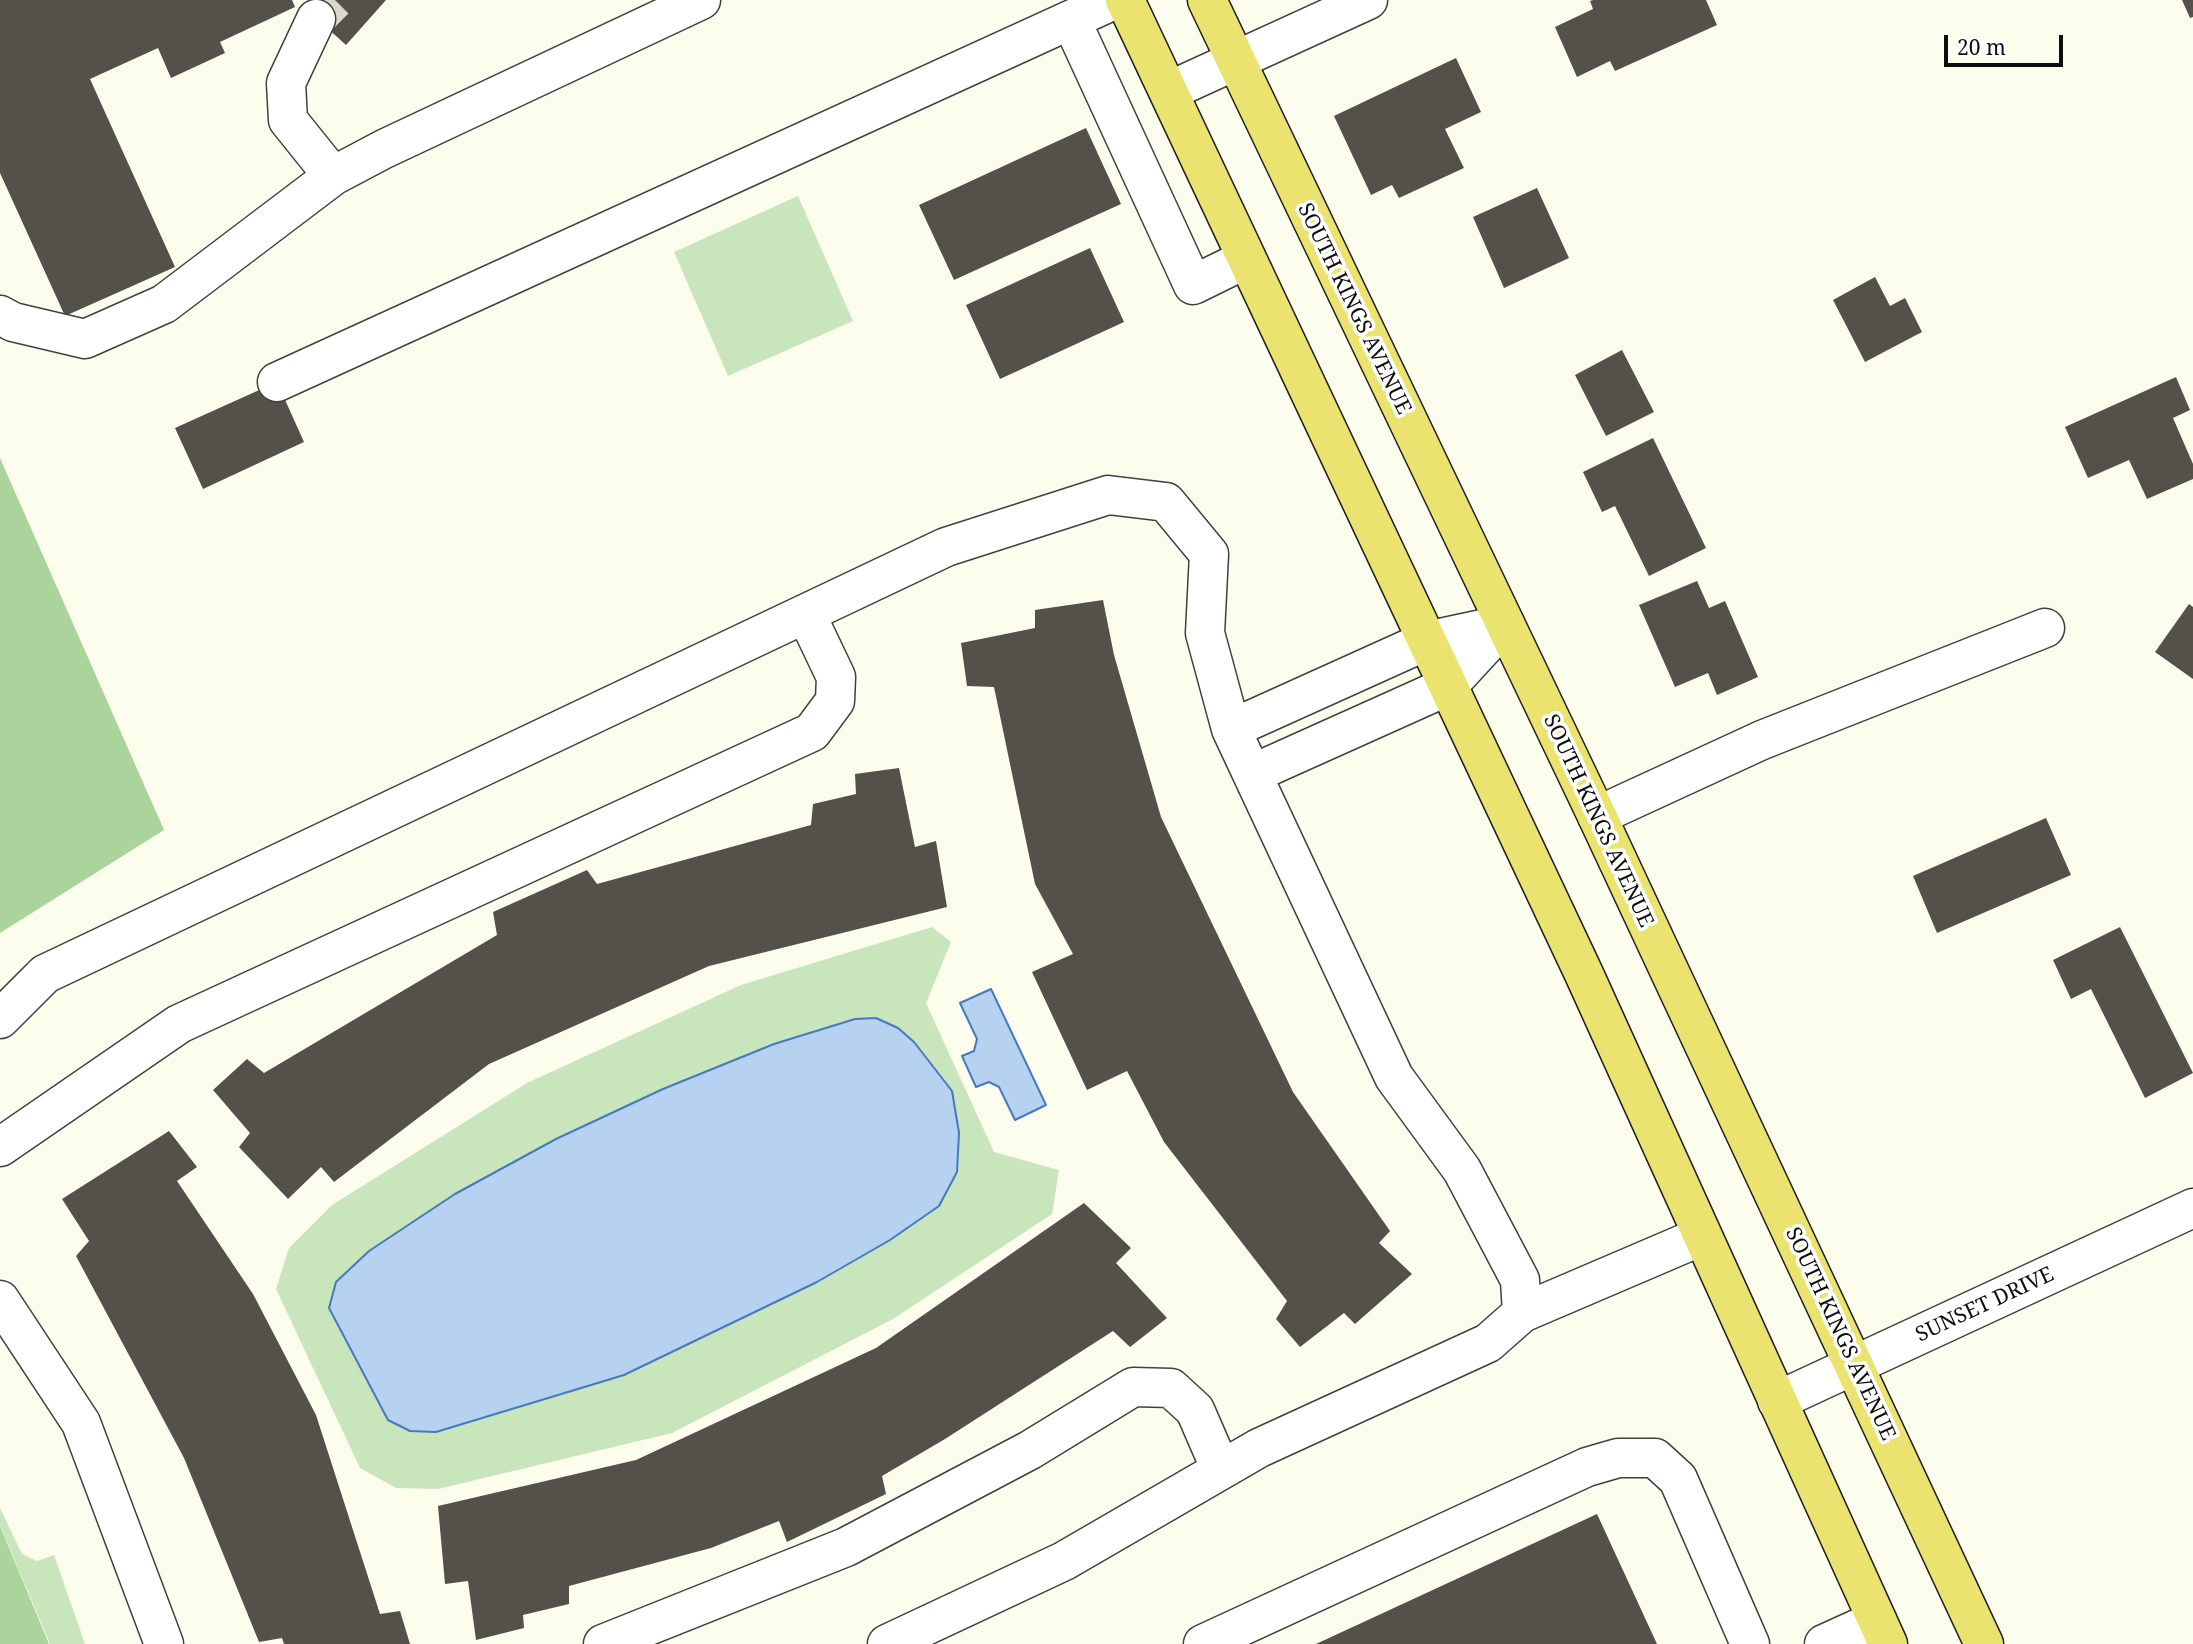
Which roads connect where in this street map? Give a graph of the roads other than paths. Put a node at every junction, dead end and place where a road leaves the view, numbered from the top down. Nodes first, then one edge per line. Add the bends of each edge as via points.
1 (701, 0) edge
2 (1114, 0) edge
3 (1125, 0) edge
4 (1207, 0) edge
5 (1368, 0) edge
6 (316, 19) tunnel mouth
7 (1071, 20) junction
8 (1236, 61) junction
9 (1168, 91) junction
10 (333, 176) junction
11 (1246, 259) junction
12 (0, 315) edge
13 (277, 382) dead end
14 (806, 614) junction
15 (1505, 624) junction
16 (2045, 628) dead end
17 (1426, 641) junction
18 (1448, 687) junction
19 (1231, 729) junction
20 (1252, 774) junction
21 (1597, 816) junction
22 (0, 1019) edge
23 (0, 1147) edge
24 (2193, 1208) edge
25 (1702, 1236) junction
26 (0, 1300) edge
27 (1522, 1313) junction
28 (1855, 1365) junction
29 (1777, 1401) junction
30 (1221, 1470) junction
31 (1882, 1632) edge
32 (164, 1644) edge
33 (603, 1644) edge
34 (887, 1644) edge
35 (1203, 1644) edge
36 (1750, 1644) edge
37 (1824, 1644) edge
38 (1984, 1644) edge

1 - 10 street
2 - 7 street
3 - 9 main road
4 - 8 main road, SOUTH KINGS AVENUE
5 - 8 street
6 - 10 street via 286,83 288,120
7 - 11 street via 1192,285
7 - 13 street
8 - 9 street
8 - 15 main road, SOUTH KINGS AVENUE
9 - 11 main road
10 - 12 street via 164,304 85,339 13,323
11 - 17 main road
14 - 19 street via 946,547 1108,495 1166,502 1209,554 1205,633
14 - 22 street via 45,974
14 - 23 street via 836,677 835,701 812,732 179,1024
15 - 17 street
15 - 18 street
15 - 21 main road, SOUTH KINGS AVENUE
16 - 21 street via 1762,740
17 - 18 main road
17 - 19 street
18 - 20 street
18 - 25 main road
19 - 20 street
20 - 27 street via 1394,1077 1462,1170 1520,1280
21 - 28 main road, SOUTH KINGS AVENUE
24 - 28 street, SUNSET DRIVE
25 - 27 street
25 - 29 main road
26 - 32 street via 81,1423
27 - 30 street via 1488,1343 1259,1448
28 - 29 street, SUNSET DRIVE
28 - 38 main road, SOUTH KINGS AVENUE
29 - 31 main road
30 - 33 street via 1188,1403 1171,1388 1133,1387 1030,1450 846,1548
30 - 34 street via 1064,1561
31 - 37 street
35 - 36 street via 1587,1467 1618,1458 1655,1458 1678,1479

